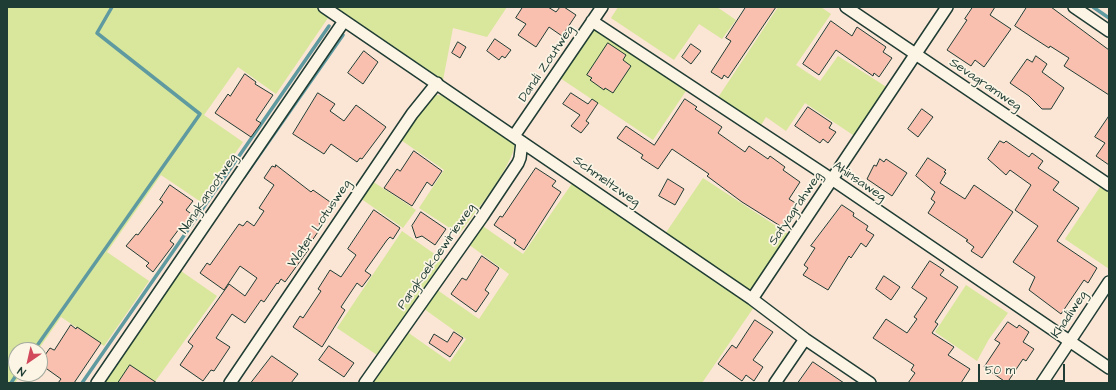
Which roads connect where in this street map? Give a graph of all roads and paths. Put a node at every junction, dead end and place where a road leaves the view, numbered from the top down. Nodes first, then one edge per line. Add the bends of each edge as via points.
1 (324, 7) edge
2 (602, 7) edge
3 (846, 7) edge
4 (947, 7) edge
5 (1074, 7) edge
6 (344, 21) junction
7 (592, 21) junction
8 (1109, 31) edge
9 (916, 55) junction
10 (437, 83) junction
11 (518, 139) junction
12 (832, 180) junction
13 (1109, 185) edge
14 (1109, 282) edge
15 (752, 300) junction
16 (805, 339) junction
17 (1069, 341) junction
18 (1109, 368) edge
19 (97, 383) edge
20 (230, 383) edge
21 (365, 383) edge
22 (775, 383) edge
23 (870, 383) edge
24 (1042, 383) edge

1 - 6 street, Schmeltzweg
2 - 7 street, Dandi Zoutweg
3 - 9 street, Sevagramweg
4 - 9 street, Satyagrahweg
5 - 8 street
6 - 10 street, Schmeltzweg
6 - 19 street, Nangkanootweg
7 - 11 street, Dandi Zoutweg
7 - 12 street, Ahinsaweg
9 - 12 street, Satyagrahweg
9 - 13 street, Sevagramweg
10 - 11 street, Schmeltzweg
10 - 20 street, Water Lotusweg via 412,114
11 - 15 street, Schmeltzweg
11 - 21 street, Pangkoekoewirieweg via 518,163
12 - 15 street, Satyagrahweg
12 - 17 street, Ahinsaweg
14 - 17 street, Khadiweg
15 - 16 street, Schmeltzweg
16 - 22 street
16 - 23 street, Schmeltzweg
17 - 18 street, Ahinsaweg
17 - 24 street, Khadiweg

